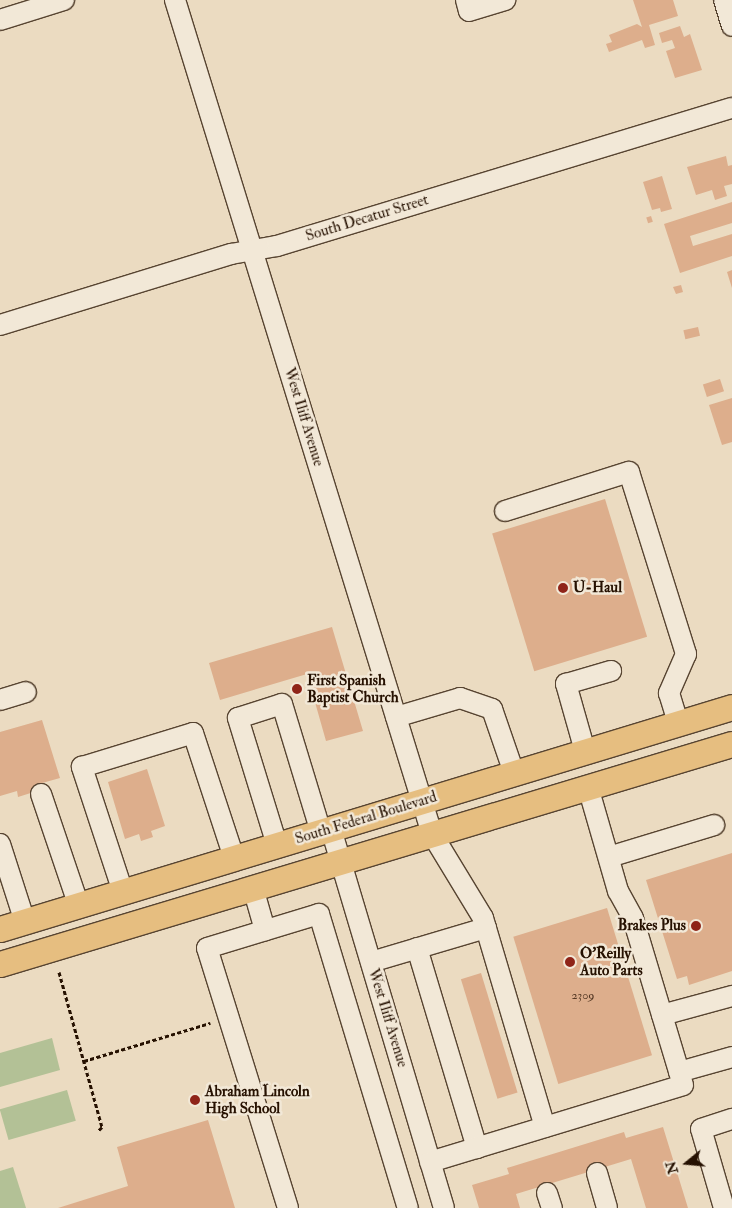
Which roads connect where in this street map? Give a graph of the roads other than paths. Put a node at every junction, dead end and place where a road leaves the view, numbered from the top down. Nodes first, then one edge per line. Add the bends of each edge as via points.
1 (64, 0) edge
2 (176, 0) edge
3 (466, 0) edge
4 (506, 0) edge
5 (724, 0) edge
6 (0, 20) edge
7 (732, 26) edge
8 (732, 108) edge
9 (252, 250) junction
10 (0, 325) edge
11 (505, 511) dead end
12 (611, 671) dead end
13 (26, 692) dead end
14 (0, 700) edge
15 (732, 707) edge
16 (396, 717) junction
17 (678, 723) junction
18 (732, 744) edge
19 (586, 751) junction
20 (514, 773) junction
21 (588, 787) junction
22 (41, 794) dead end
23 (422, 801) junction
24 (714, 825) dead end
25 (326, 830) junction
26 (432, 834) junction
27 (0, 844) edge
28 (277, 845) junction
29 (608, 857) junction
30 (234, 858) junction
31 (341, 862) junction
32 (253, 888) junction
33 (123, 892) junction
34 (78, 906) junction
35 (25, 922) junction
36 (486, 928) junction
37 (0, 930) edge
38 (265, 930) junction
39 (417, 948) junction
40 (371, 962) junction
41 (0, 964) edge
42 (732, 996) edge
43 (662, 1015) junction
44 (732, 1057) edge
45 (679, 1072) junction
46 (732, 1119) edge
47 (545, 1127) junction
48 (477, 1148) junction
49 (430, 1162) junction
50 (597, 1173) dead end
51 (288, 1208) edge
52 (408, 1208) edge
53 (444, 1208) edge
54 (607, 1208) edge
55 (724, 1208) edge

1 - 6 street
2 - 9 street, West Iliff Avenue
3 - 4 street via 469,11
5 - 7 street
8 - 9 street, South Decatur Street via 277,246
9 - 10 street, South Decatur Street
9 - 16 street, West Iliff Avenue
11 - 17 street via 629,472 686,654 669,693
12 - 19 street via 566,684
13 - 14 street
15 - 17 main road, South Federal Boulevard
16 - 20 street via 460,698 492,709
16 - 23 street, West Iliff Avenue
17 - 19 main road, South Federal Boulevard
18 - 21 main road
19 - 20 main road, South Federal Boulevard
20 - 23 main road, South Federal Boulevard
21 - 26 main road
21 - 29 street
22 - 34 street
23 - 25 main road, South Federal Boulevard
23 - 26 street, West Iliff Avenue
24 - 29 street
25 - 28 main road, South Federal Boulevard
25 - 28 street, West Iliff Avenue via 282,704 238,718
25 - 31 street, West Iliff Avenue
26 - 31 main road
26 - 36 street, West Iliff Avenue
27 - 35 street
28 - 30 main road, South Federal Boulevard
29 - 43 street via 618,891 634,918
30 - 33 main road, South Federal Boulevard
30 - 33 street via 193,733 82,767
31 - 32 main road
31 - 40 street, West Iliff Avenue
32 - 38 street
32 - 41 main road
33 - 34 main road, South Federal Boulevard
34 - 35 main road, South Federal Boulevard
35 - 37 main road, South Federal Boulevard
36 - 39 street
36 - 47 street, West Iliff Avenue
38 - 51 street via 207,948
38 - 52 street via 319,914
39 - 40 street
39 - 48 street
40 - 49 street, West Iliff Avenue
42 - 43 street
43 - 45 street
44 - 45 street
45 - 47 street via 683,1085
46 - 55 street via 701,1129
47 - 48 street
48 - 49 street
49 - 53 street, West Iliff Avenue
50 - 54 street

